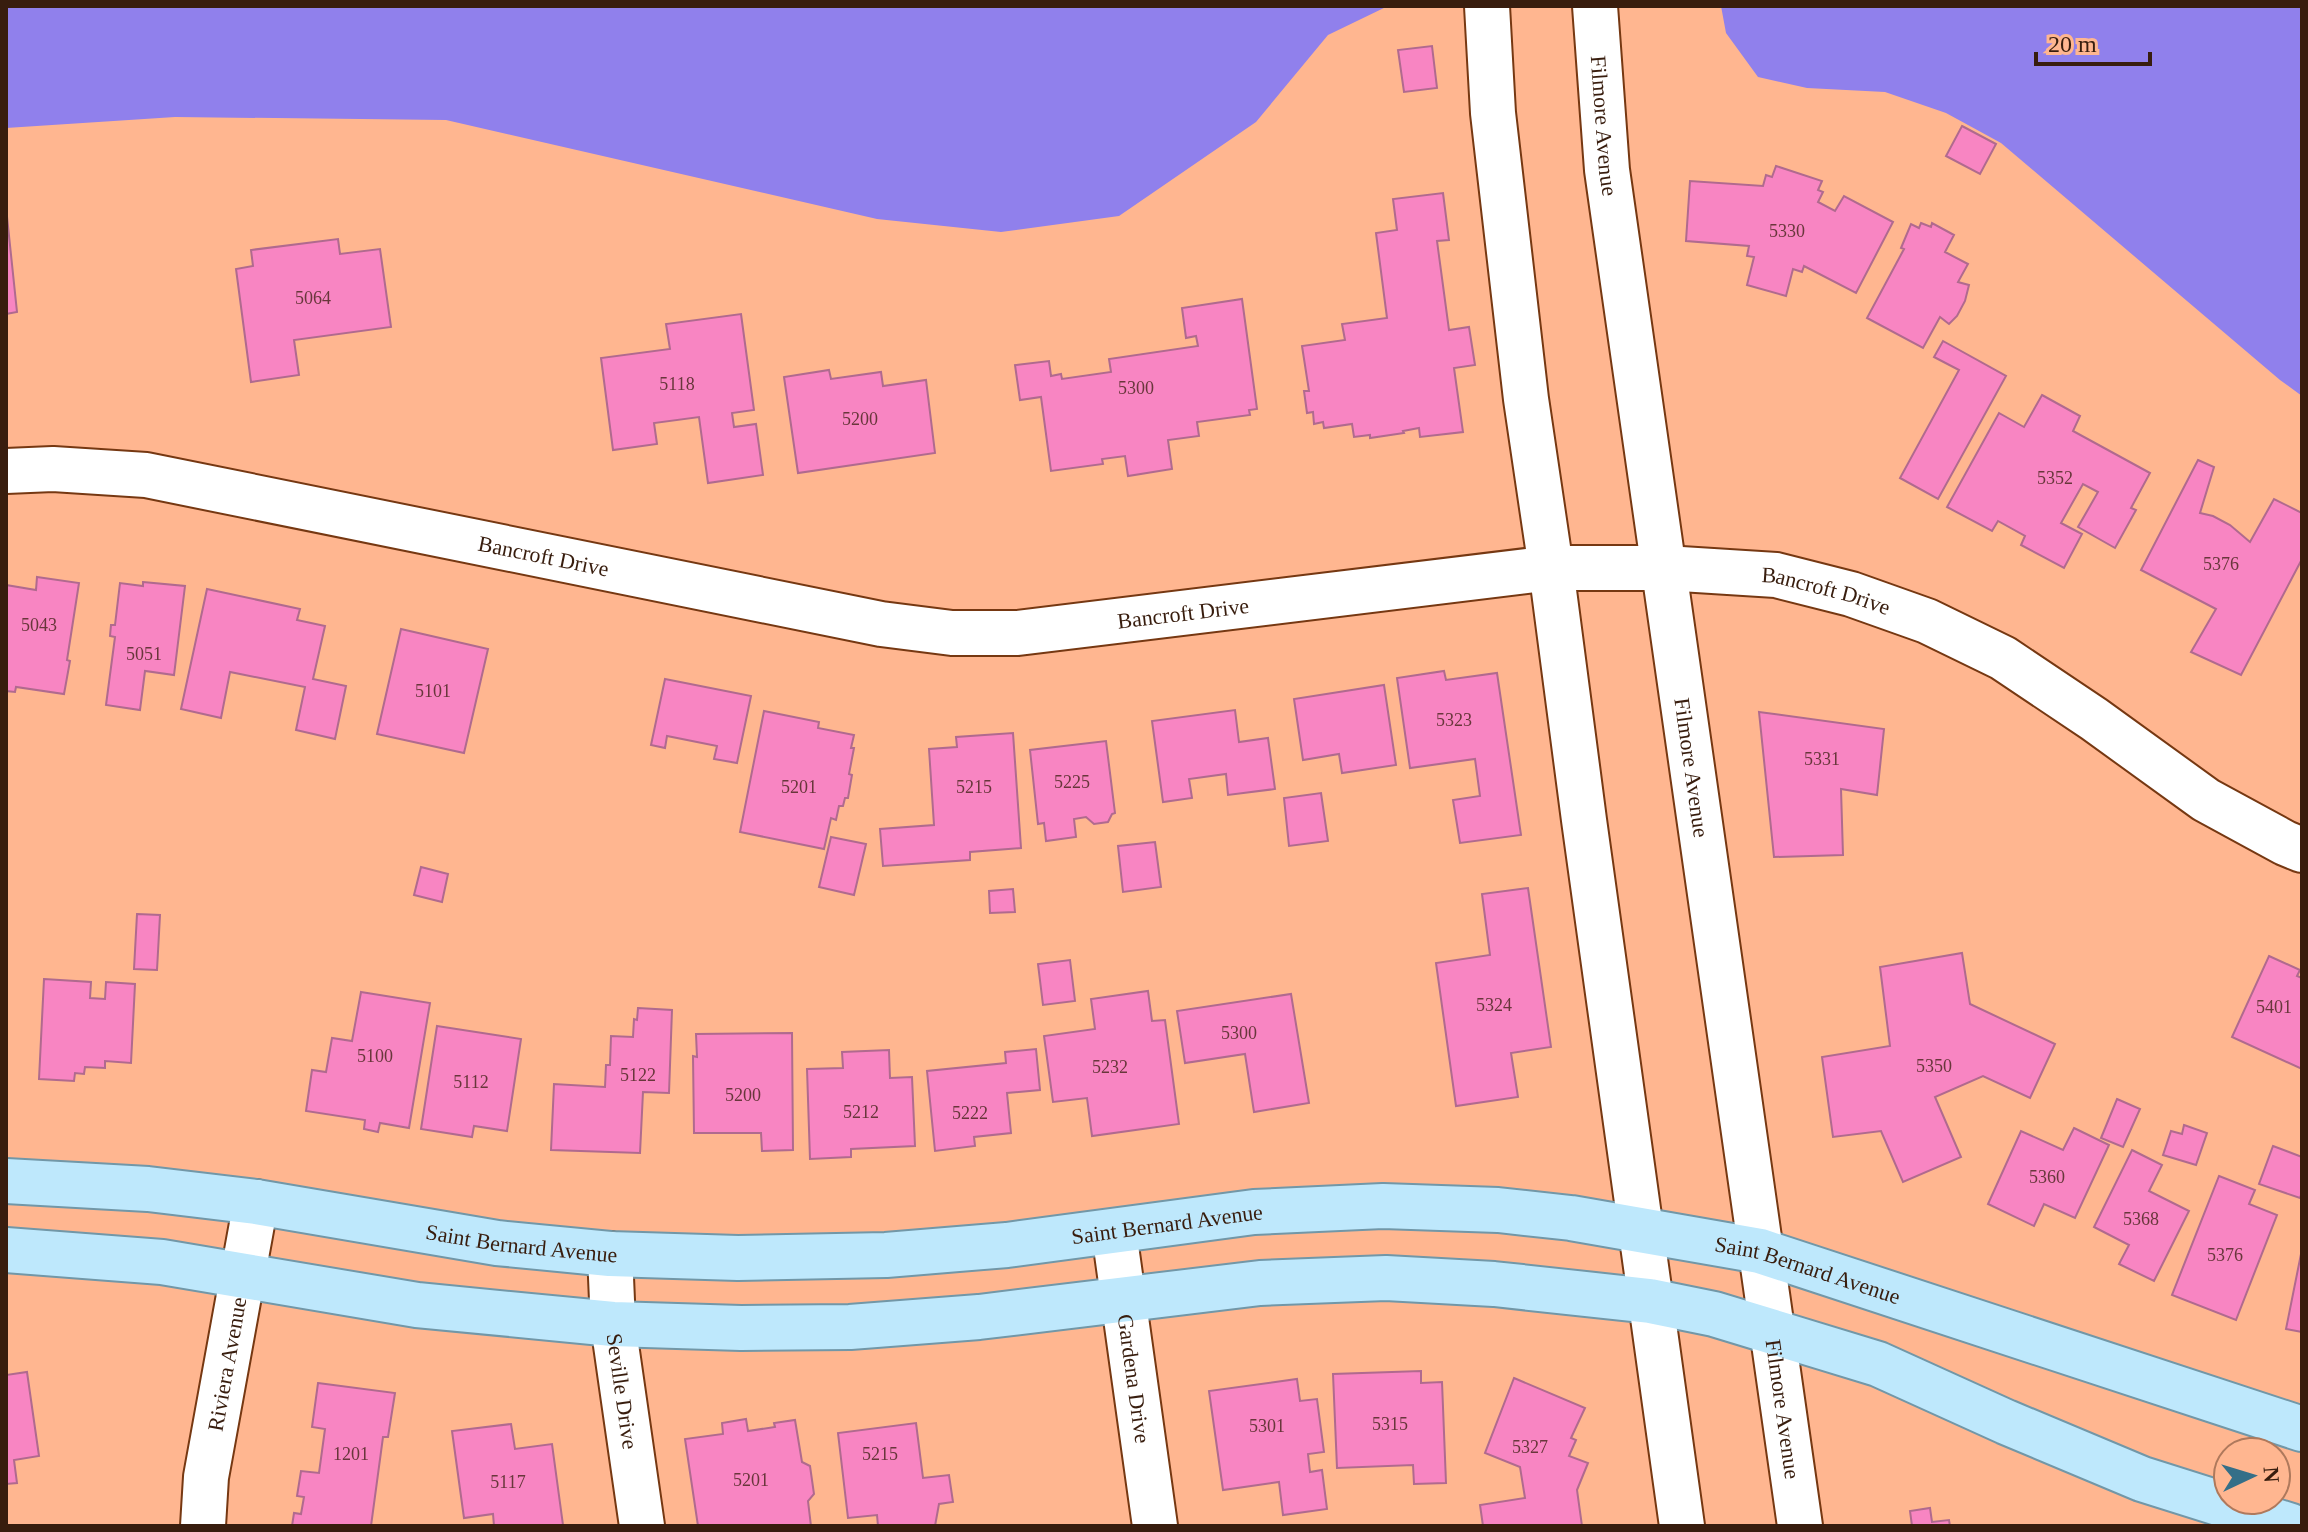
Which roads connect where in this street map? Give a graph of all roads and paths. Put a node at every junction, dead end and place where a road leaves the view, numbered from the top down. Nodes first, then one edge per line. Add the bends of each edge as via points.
1 (1487, 6) edge
2 (1595, 6) edge
3 (6, 471) edge
4 (1551, 568) junction
5 (1665, 568) junction
6 (2302, 850) edge
7 (6, 1181) edge
8 (256, 1202) junction
9 (1640, 1229) junction
10 (1114, 1232) junction
11 (6, 1250) edge
12 (1760, 1251) junction
13 (610, 1254) junction
14 (243, 1274) junction
15 (1123, 1300) junction
16 (1650, 1301) junction
17 (613, 1324) junction
18 (1773, 1331) junction
19 (2302, 1429) edge
20 (203, 1526) edge
21 (642, 1526) edge
22 (1155, 1526) edge
23 (1682, 1526) edge
24 (1800, 1526) edge
25 (2291, 1526) edge

1 - 4 street via 1493,113
2 - 5 street, Filmore Avenue via 1607,170
3 - 4 street, Bancroft Drive via 146,475 881,624 952,633 1018,633
4 - 5 street, Bancroft Drive
4 - 9 street
5 - 6 street, Bancroft Drive via 1776,575 1927,621 2003,658 2206,800
5 - 12 street, Filmore Avenue
7 - 8 main road, Saint Bernard Avenue
8 - 13 main road, Saint Bernard Avenue via 497,1243
8 - 14 street, Riviera Avenue
9 - 10 main road, Saint Bernard Avenue via 1498,1210 1383,1206 1254,1212
9 - 12 main road, Saint Bernard Avenue
9 - 16 street
10 - 13 main road, Saint Bernard Avenue via 886,1255
10 - 15 street, Gardena Drive
11 - 14 main road
12 - 18 street, Filmore Avenue
12 - 19 main road, Saint Bernard Avenue
13 - 17 street, Seville Drive
14 - 17 main road via 417,1305
14 - 20 street, Riviera Avenue via 206,1477
15 - 16 main road via 1260,1283 1386,1278
15 - 17 main road via 850,1327
15 - 22 street, Gardena Drive
16 - 18 main road
16 - 23 street
17 - 21 street, Seville Drive
18 - 24 street, Filmore Avenue
18 - 25 main road via 1878,1364 2142,1479

